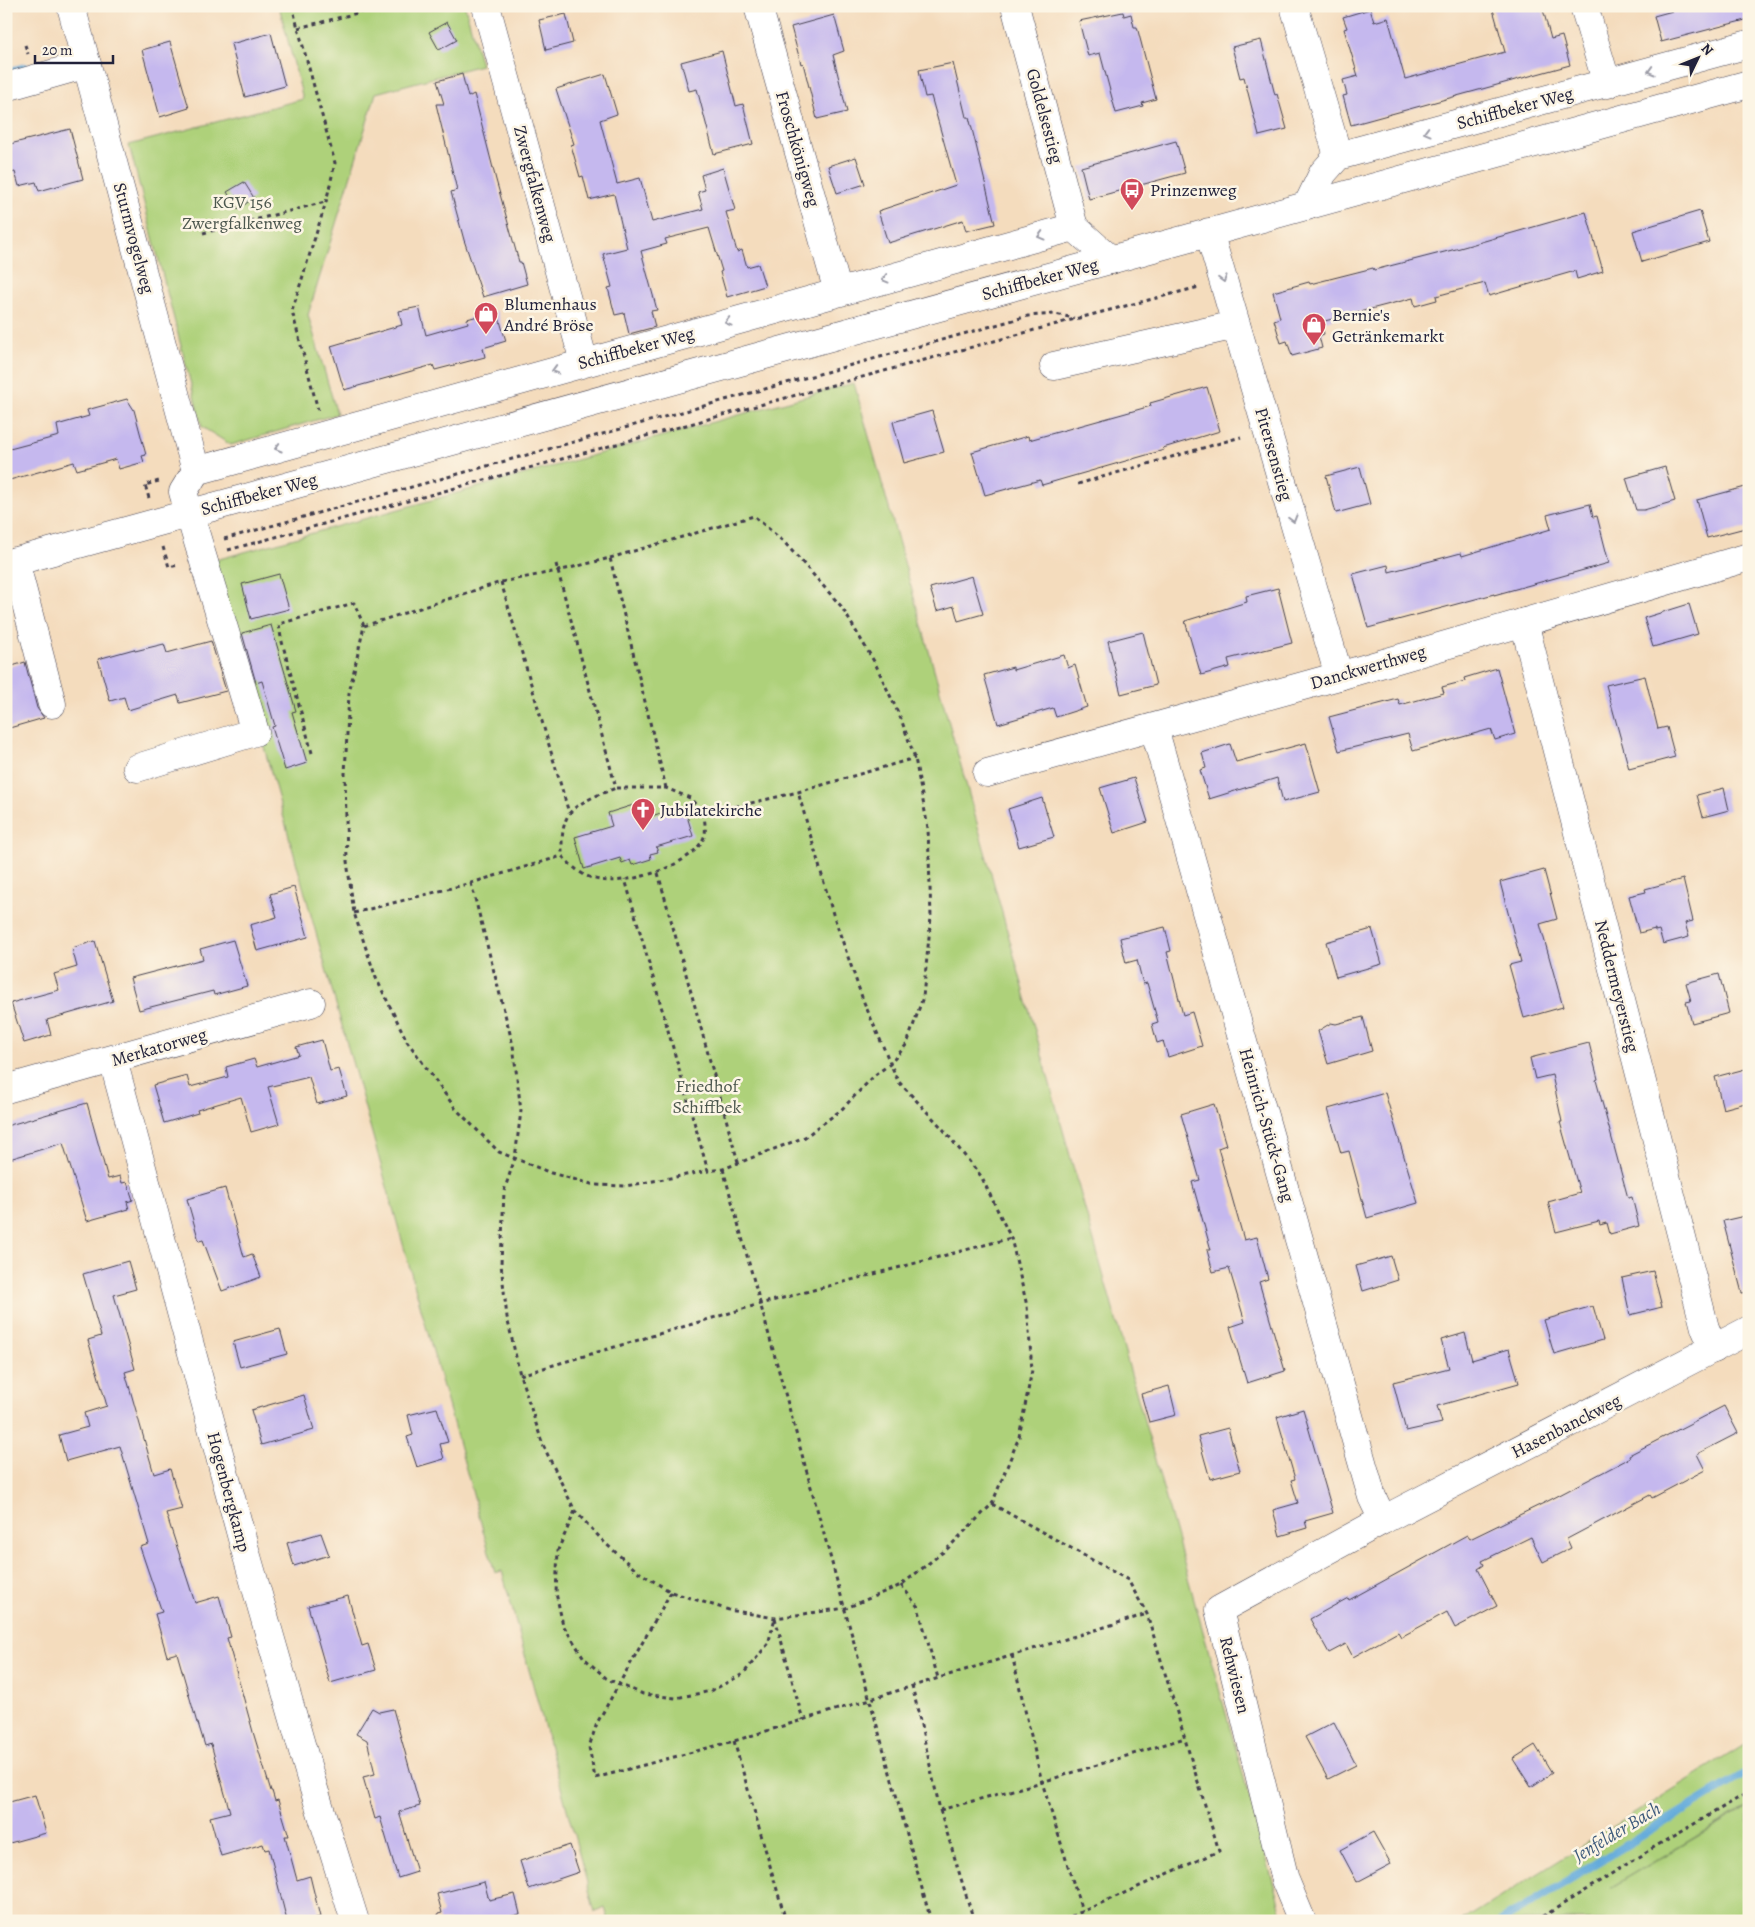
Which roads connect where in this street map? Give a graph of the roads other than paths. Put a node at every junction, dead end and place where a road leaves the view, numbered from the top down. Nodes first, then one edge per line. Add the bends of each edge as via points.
1 (71, 6) edge
2 (486, 6) edge
3 (758, 6) edge
4 (1015, 6) edge
5 (1294, 6) edge
6 (1584, 6) edge
7 (1749, 44) edge
8 (87, 64) junction
9 (1607, 84) junction
10 (1749, 84) edge
11 (6, 87) edge
12 (1338, 156) junction
13 (1307, 206) junction
14 (1074, 227) junction
15 (1209, 232) junction
16 (1111, 260) junction
17 (838, 292) junction
18 (1236, 325) junction
19 (584, 362) junction
20 (1054, 366) dead end
21 (196, 470) junction
22 (188, 514) junction
23 (1749, 557) edge
24 (11, 562) edge
25 (1524, 622) junction
26 (1339, 676) junction
27 (52, 704) dead end
28 (1154, 728) junction
29 (138, 768) dead end
30 (987, 773) dead end
31 (311, 1003) dead end
32 (113, 1060) junction
33 (6, 1089) edge
34 (1749, 1330) edge
35 (1714, 1349) junction
36 (1383, 1520) junction
37 (355, 1921) edge
38 (1302, 1921) edge

1 - 8 street, Sturmvogelweg
2 - 19 street, Zwergfalkenweg
3 - 17 street, Froschkönigweg
4 - 14 street, Goldelsestieg
5 - 12 street
6 - 9 street
7 -> 9 street, Schiffbeker Weg
8 - 11 street
8 - 21 street, Sturmvogelweg
9 -> 12 street, Schiffbeker Weg
10 - 13 street, Schiffbeker Weg
12 - 13 street via 1323,173
13 - 15 street, Schiffbeker Weg
14 - 16 street, Schiffbeker Weg
14 -> 17 street, Schiffbeker Weg
15 - 16 street, Schiffbeker Weg
15 -> 18 street, Pitersenstieg
16 - 22 street, Schiffbeker Weg
17 -> 19 street, Schiffbeker Weg
18 - 20 street
18 -> 26 street, Pitersenstieg
19 -> 21 street, Schiffbeker Weg
21 - 22 street, Schiffbeker Weg via 183,492
22 - 24 street, Schiffbeker Weg
22 - 29 street via 255,732
23 - 25 street, Danckwerthweg
24 - 27 street
25 - 26 street, Danckwerthweg
25 - 35 street, Neddermeyerstieg via 1705,1328
26 - 28 street, Danckwerthweg
28 - 30 street, Danckwerthweg
28 - 36 street, Heinrich-Stück-Gang via 1372,1497
31 - 32 street, Merkatorweg
32 - 33 street, Merkatorweg
32 - 37 street, Hogenbergkamp via 244,1546
34 - 35 street, Hasenbanckweg
35 - 36 street, Hasenbanckweg
36 - 38 street, Rehwiesen via 1219,1610 1285,1880

